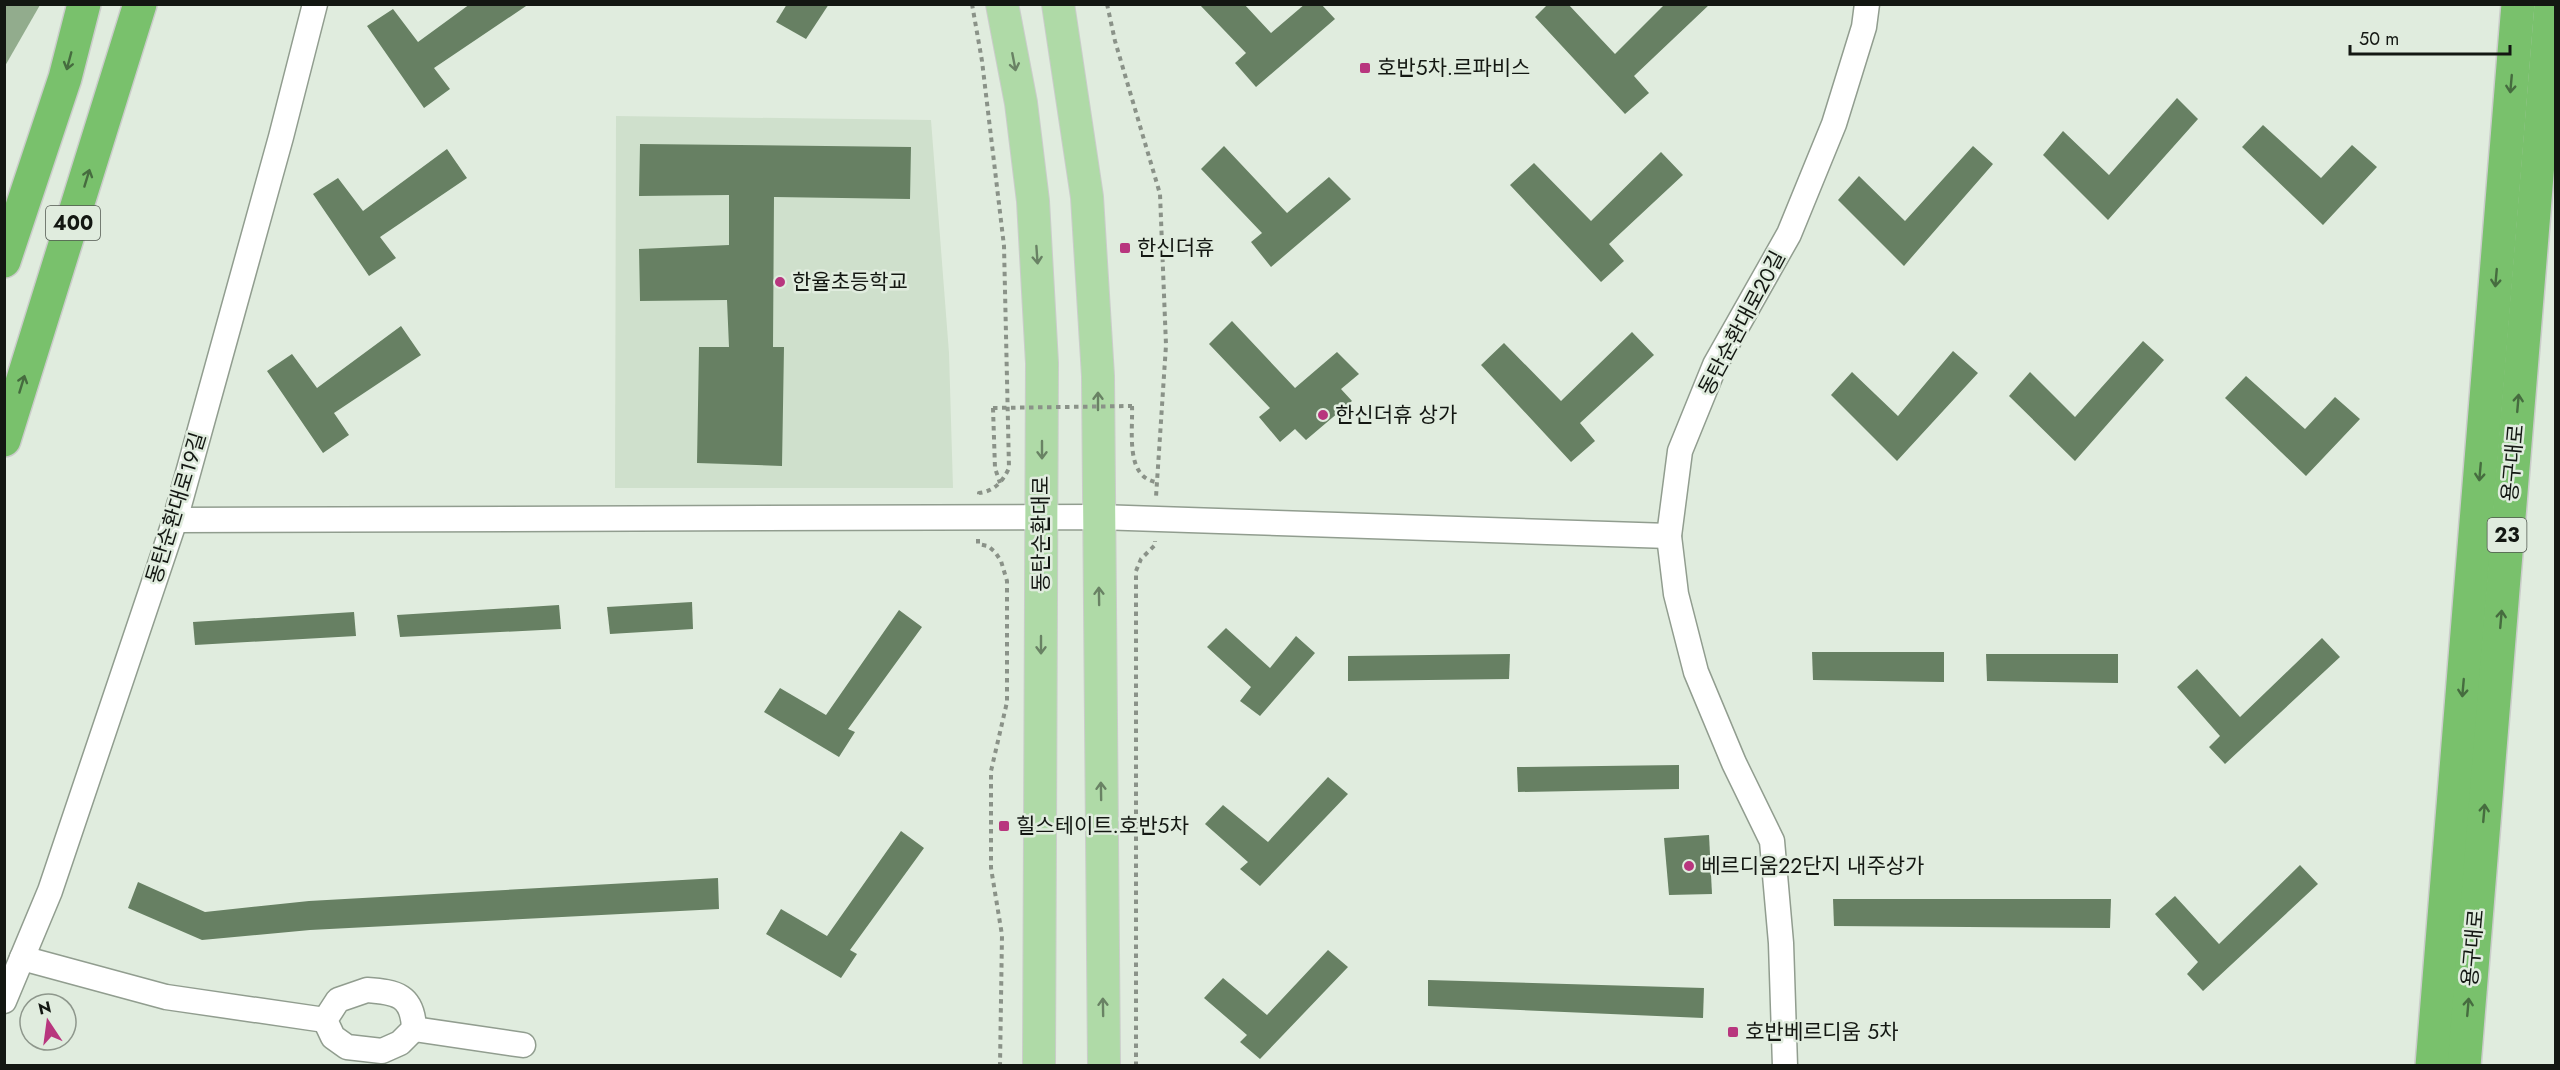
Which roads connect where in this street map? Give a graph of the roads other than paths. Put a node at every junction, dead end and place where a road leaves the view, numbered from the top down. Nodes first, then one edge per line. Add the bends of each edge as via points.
1 (84, 4) edge
2 (140, 4) edge
3 (315, 4) edge
4 (1002, 4) edge
5 (1058, 4) edge
6 (1868, 4) edge
7 (2518, 4) edge
8 (2551, 4) edge
9 (4, 261) edge
10 (4, 440) edge
11 (1041, 517) junction
12 (1098, 517) junction
13 (175, 520) junction
14 (1670, 536) junction
15 (22, 958) junction
16 (4, 1001) edge
17 (325, 1020) junction
18 (414, 1029) junction
19 (524, 1045) dead end
20 (1039, 1065) edge
21 (1104, 1065) edge
22 (1785, 1065) edge
23 (2432, 1065) edge
24 (2464, 1065) edge

1 -> 9 highway, 400
10 -> 2 highway, 400
3 - 13 street, 동탄순환대로19길
4 -> 11 main road, 동탄순환대로 via 1021,103 1035,224 1042,363
12 -> 5 main road via 1098,376 1087,197
6 - 14 street, 동탄순환대로20길 via 1834,124 1789,234 1714,365 1680,451
7 -> 23 highway, 용구대로 / 23
24 -> 8 highway, 용구대로 / 23
11 - 12 street
11 - 13 street
11 -> 20 main road, 동탄순환대로
12 - 14 street
21 -> 12 main road
13 - 15 street, 동탄순환대로19길 via 50,891
14 - 22 street, 동탄순환대로20길 via 1676,594 1696,672 1772,841 1781,943
15 - 16 street, 동탄순환대로19길
15 - 17 street via 166,997
17 - 18 street via 333,1037 346,1047 382,1051 400,1044
17 - 18 street via 338,1000 367,990 394,992 408,1003 414,1015
18 - 19 street

